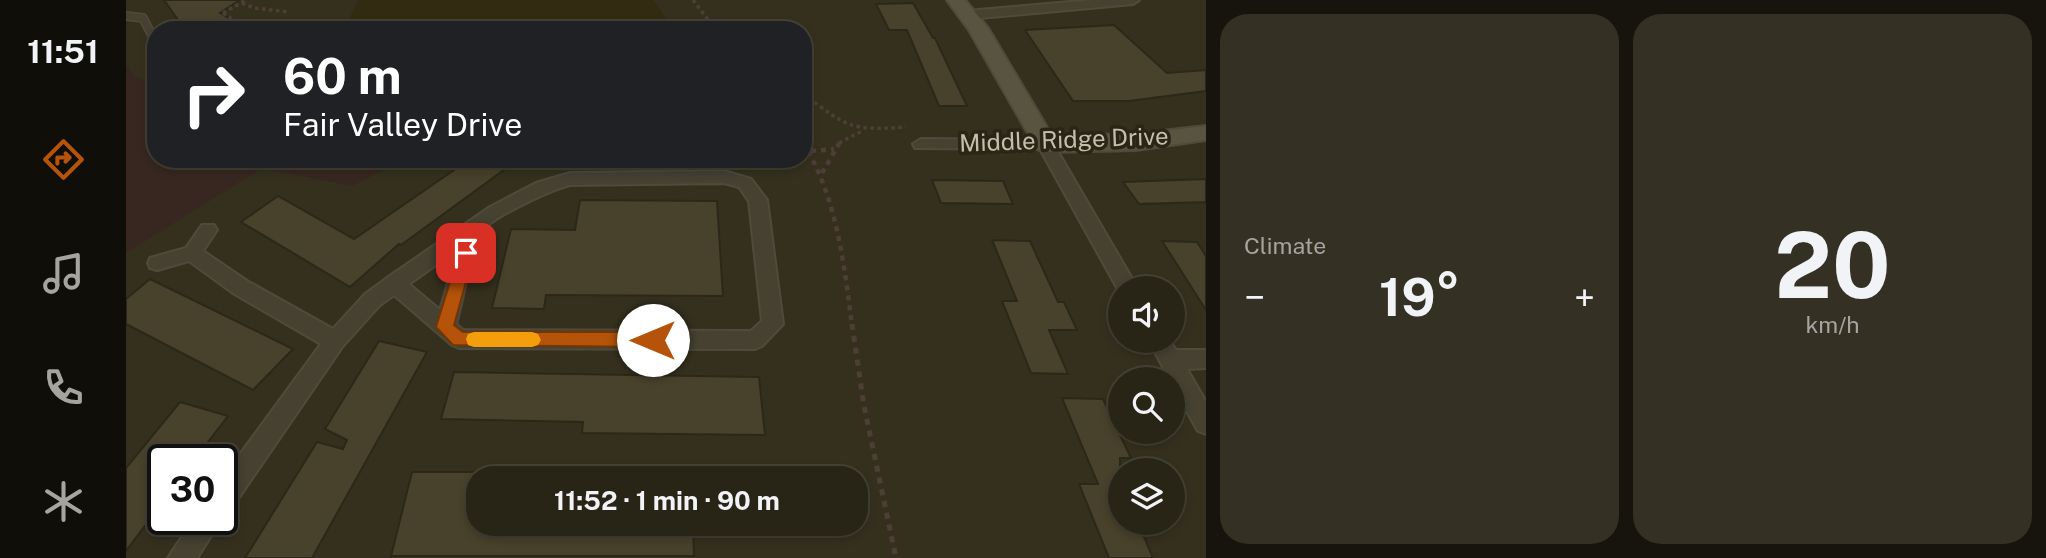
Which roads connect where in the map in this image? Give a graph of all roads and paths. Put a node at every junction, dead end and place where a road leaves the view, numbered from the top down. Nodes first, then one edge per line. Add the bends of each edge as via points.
1 (693, 0) edge
2 (1133, 0) edge
3 (245, 1) edge
4 (962, 8) edge
5 (289, 12) dead end
6 (126, 16) edge
7 (227, 21) edge
8 (709, 21) edge
9 (147, 26) edge
10 (812, 100) edge
11 (906, 127) dead end
12 (863, 130) junction
13 (1206, 133) edge
14 (921, 144) dead end
15 (1045, 144) junction
16 (835, 148) junction
17 (812, 151) edge
18 (812, 153) edge
19 (744, 168) edge
20 (738, 172) dead end
21 (821, 174) junction
22 (473, 228) junction
23 (208, 230) dead end
24 (192, 253) junction
25 (157, 262) dead end
26 (1121, 276) edge
27 (394, 283) junction
28 (445, 327) junction
29 (335, 341) junction
30 (1165, 353) edge
31 (1174, 353) edge
32 (1206, 359) edge
33 (1206, 423) edge
34 (238, 477) edge
35 (197, 535) edge
36 (181, 558) edge
37 (896, 558) edge

1 - 8 path
2 - 4 street
3 - 5 path via 255,8
3 - 7 path via 224,12 232,19
4 - 15 street
6 - 9 lane via 143,18
10 - 12 path via 842,122
11 - 12 path
12 - 16 path
13 - 15 street, Middle Ridge Drive via 1136,142
14 - 15 street, Middle Ridge Drive
15 - 26 street
16 - 17 path
16 - 21 path
18 - 21 path
19 - 20 path
21 - 37 path via 834,222 864,408
22 - 27 street
22 - 28 street
22 - 28 street via 542,187 570,179 724,177 745,183 758,200 773,324 754,340 459,339
23 - 24 street
24 - 25 street
24 - 29 street via 240,287
27 - 28 street
27 - 29 street
29 - 34 street
30 - 33 street
31 - 32 street
35 - 36 street

